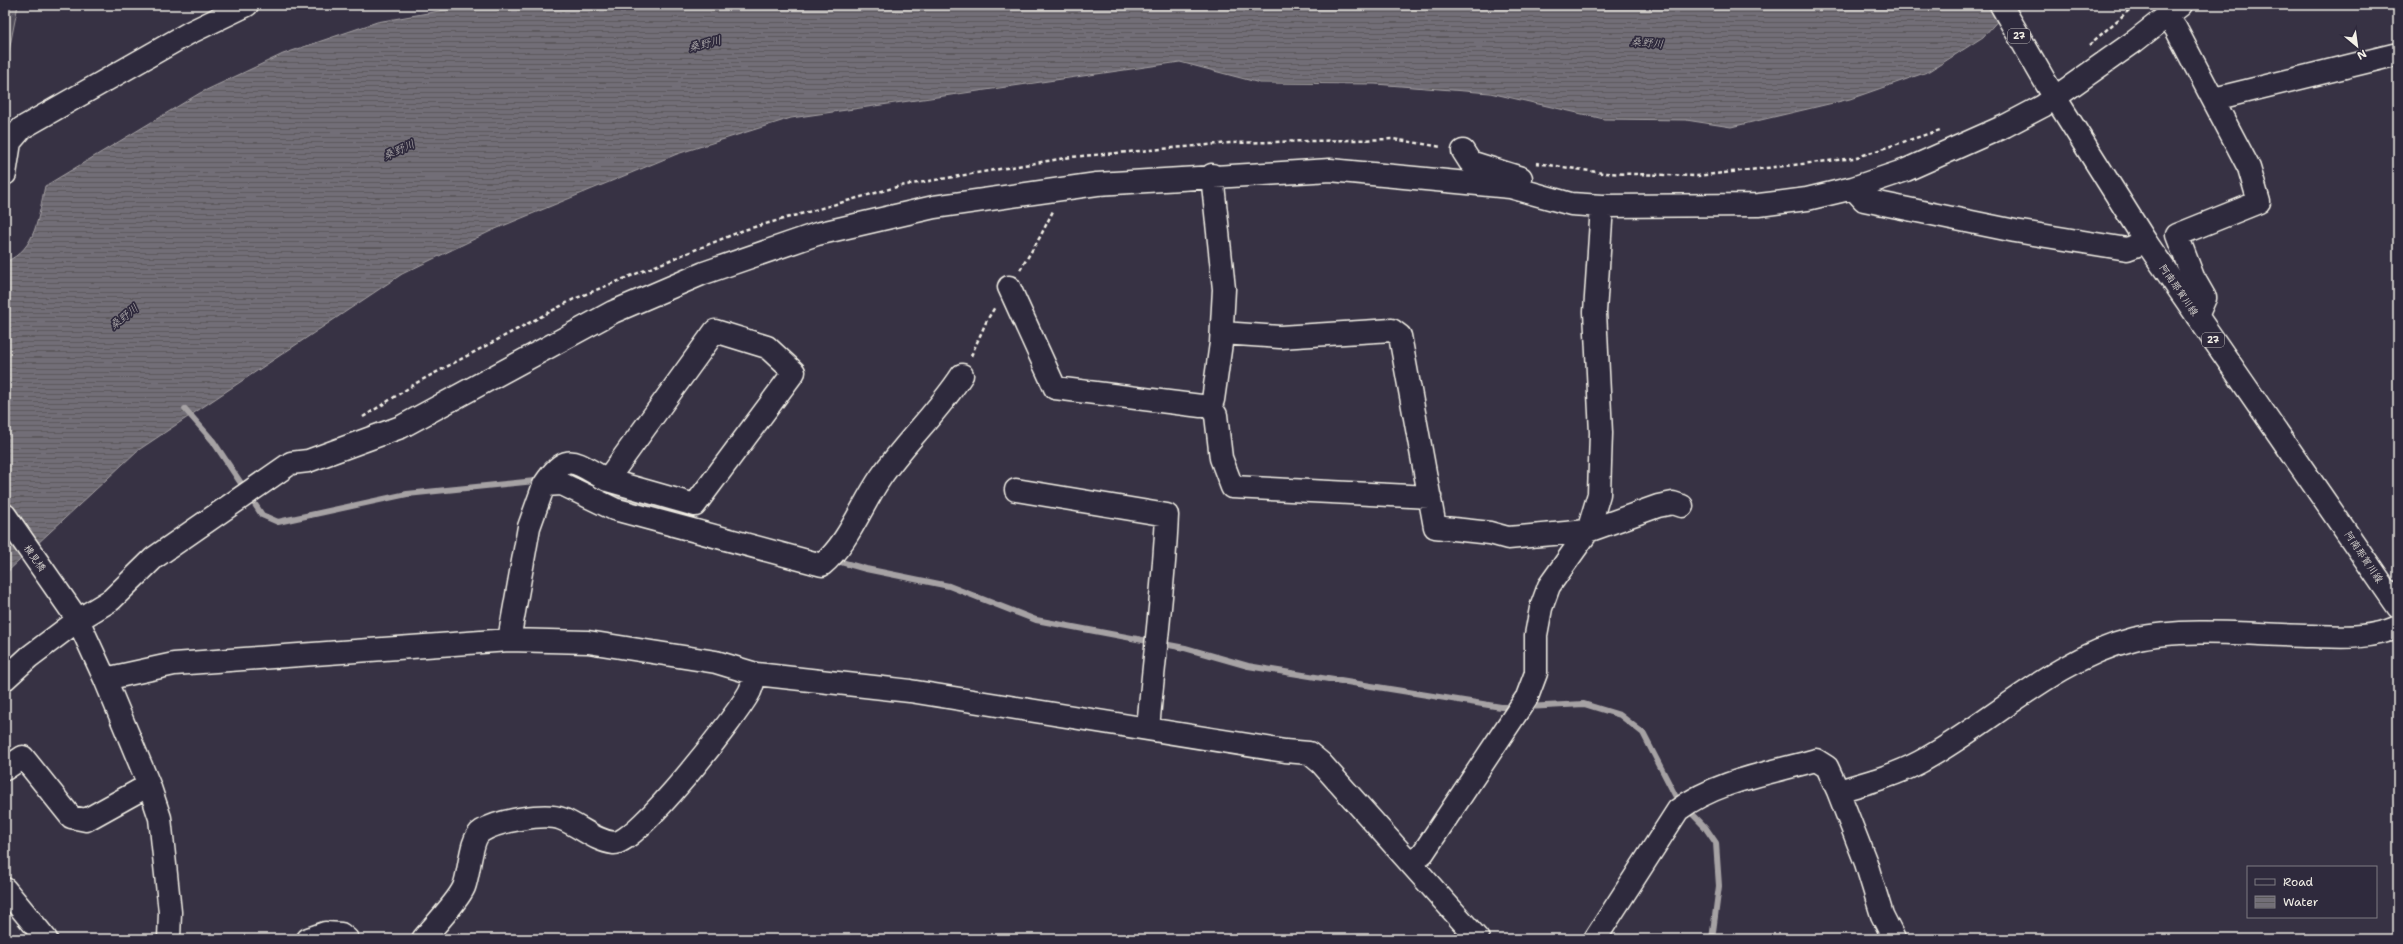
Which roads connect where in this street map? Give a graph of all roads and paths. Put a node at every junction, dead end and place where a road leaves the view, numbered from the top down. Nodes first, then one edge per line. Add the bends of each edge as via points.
1 (247, 5) edge
2 (2001, 5) edge
3 (2135, 5) edge
4 (2174, 11) edge
5 (2088, 47) dead end
6 (2398, 54) edge
7 (2055, 98) junction
8 (2214, 100) junction
9 (1941, 130) dead end
10 (1463, 151) joint
11 (1533, 162) dead end
12 (5, 174) edge
13 (1212, 175) junction
14 (1853, 188) junction
15 (1602, 206) junction
16 (2146, 242) junction
17 (1009, 287) dead end
18 (2197, 316) junction
19 (1222, 333) junction
20 (962, 374) dead end
21 (1209, 405) junction
22 (358, 420) dead end
23 (607, 480) junction
24 (544, 485) junction
25 (1016, 490) dead end
26 (1430, 497) junction
27 (1682, 506) dead end
28 (5, 515) edge
29 (1588, 531) junction
30 (2398, 607) edge
31 (78, 620) junction
32 (2398, 627) edge
33 (509, 640) junction
34 (756, 674) junction
35 (5, 679) edge
36 (106, 679) junction
37 (1148, 729) junction
38 (5, 768) edge
39 (149, 785) junction
40 (1838, 791) junction
41 (1410, 862) junction
42 (5, 889) edge
43 (46, 939) edge
44 (170, 939) edge
45 (308, 939) edge
46 (347, 939) edge
47 (423, 939) edge
48 (1478, 939) edge
49 (1595, 939) edge
50 (1894, 939) edge

1 - 12 street via 189,32 22,128 10,142
2 - 7 street, 阿南那賀川線 / 27
3 - 5 path
4 - 7 street
4 - 8 street via 2176,29
6 - 8 street
7 - 14 street via 1998,129 1906,170
7 - 16 street, 阿南那賀川線 / 27
8 - 18 street via 2249,168 2259,202 2177,235 2193,277 2205,298
9 - 11 path via 1854,158 1697,176 1603,173
10 - 15 street via 1470,162
10 - 22 path via 1393,139 1230,143 1071,157 900,186 744,230 574,298 418,382
13 - 15 street via 1345,171 1510,187 1571,204
13 - 19 street via 1224,289
13 - 31 street via 1060,188 934,206 817,234 704,273 613,312 402,427 308,461 291,463 154,558 111,600
14 - 15 street via 1807,199 1759,205
14 - 16 street via 1864,200 1999,228 2128,249
15 - 29 street via 1594,312 1601,448 1598,494
16 - 18 street, 阿南那賀川線 / 27
17 - 21 street via 1055,388
18 - 30 street, 阿南那賀川線 / 27
19 - 21 street via 1213,400
19 - 26 street via 1280,337 1392,330 1400,336
20 - 24 street via 947,398 881,477 848,533 822,565 614,509 562,484
21 - 26 street via 1216,415 1221,458 1232,487
23 - 23 street via 715,331 767,347 794,372 695,505
23 - 24 street via 573,462 563,463
24 - 33 street via 529,527
25 - 37 street via 1167,515 1164,578
26 - 29 street via 1434,527 1490,532 1508,538
27 - 29 street via 1673,503 1658,506
28 - 31 street, 横見橋
29 - 41 street via 1549,586 1541,608 1536,635 1536,673 1526,697 1424,852
31 - 35 street
31 - 36 street, 横見橋
32 - 40 street via 2363,637 2166,634 2134,639 2099,651 2060,671 1921,762 1896,774
33 - 34 street via 588,642 716,662
33 - 36 street via 174,664
34 - 37 street via 910,691
34 - 47 street via 749,692 693,768 663,804 626,840 616,844 601,840 561,818 532,818 506,822 483,830 475,837 464,888
36 - 39 street, 横見橋
37 - 41 street via 1309,753 1321,763
38 - 39 street via 23,757 71,817 86,820
39 - 44 street, 横見橋 via 160,818 170,912
40 - 49 street via 1826,767 1816,760 1730,784 1690,801 1673,817
40 - 50 street via 1866,863 1882,915
41 - 48 street
42 - 43 street
45 - 46 street via 325,934 341,934

